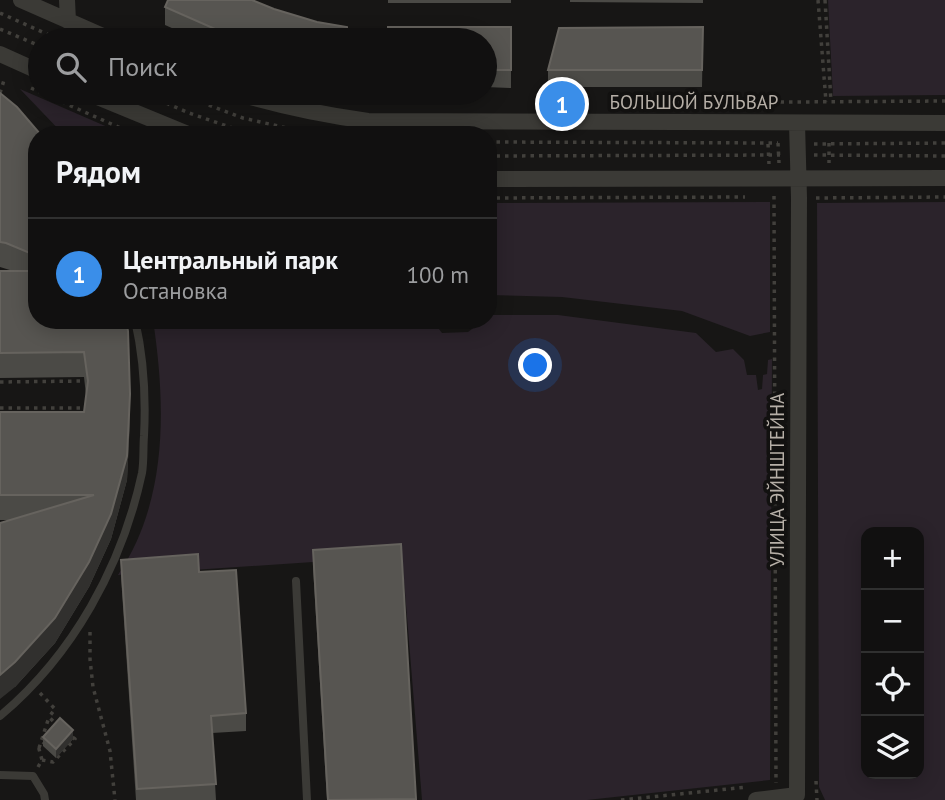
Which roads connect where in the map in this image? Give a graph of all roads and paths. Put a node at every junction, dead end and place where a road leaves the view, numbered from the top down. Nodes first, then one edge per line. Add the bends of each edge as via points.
1 (21, 0) edge
2 (67, 0) edge
3 (818, 0) edge
4 (825, 0) edge
5 (0, 13) edge
6 (68, 21) junction
7 (33, 28) edge
8 (84, 28) edge
9 (0, 29) edge
10 (28, 41) edge
11 (0, 54) edge
12 (28, 67) edge
13 (2, 76) edge
14 (16, 82) dead end
15 (0, 93) edge
16 (945, 101) edge
17 (829, 102) junction
18 (630, 103) dead end
19 (68, 105) edge
20 (117, 105) edge
21 (171, 105) edge
22 (209, 105) edge
23 (278, 105) edge
24 (797, 123) junction
25 (945, 123) edge
26 (116, 126) edge
27 (168, 126) edge
28 (227, 126) edge
29 (278, 126) edge
30 (829, 130) dead end
31 (768, 131) dead end
32 (497, 142) edge
33 (768, 143) junction
34 (778, 143) junction
35 (787, 143) dead end
36 (945, 143) edge
37 (812, 144) dead end
38 (829, 144) junction
39 (768, 155) junction
40 (779, 155) junction
41 (787, 155) dead end
42 (811, 155) dead end
43 (829, 155) junction
44 (497, 156) edge
45 (945, 156) edge
46 (829, 164) dead end
47 (769, 166) dead end
48 (779, 166) dead end
49 (945, 178) edge
50 (497, 179) edge
51 (798, 179) junction
52 (749, 197) dead end
53 (762, 197) dead end
54 (775, 197) junction
55 (784, 197) dead end
56 (945, 197) edge
57 (497, 198) edge
58 (811, 198) dead end
59 (137, 329) edge
60 (84, 381) edge
61 (0, 382) edge
62 (0, 408) edge
63 (88, 408) edge
64 (296, 581) dead end
65 (91, 609) junction
66 (33, 687) junction
67 (0, 716) edge
68 (49, 717) junction
69 (60, 726) edge
70 (67, 732) edge
71 (51, 736) edge
72 (39, 749) junction
73 (42, 760) junction
74 (776, 774) dead end
75 (815, 774) dead end
76 (0, 775) edge
77 (33, 776) junction
78 (777, 784) dead end
79 (757, 791) edge
80 (46, 800) edge
81 (115, 800) edge
82 (307, 800) edge
83 (621, 800) edge
84 (817, 800) edge

1 - 6 street
2 - 6 street
3 - 17 path
4 - 17 path
5 - 7 path
6 - 8 street
9 - 10 path
11 - 12 street
13 - 14 path
13 - 15 path
16 - 17 path
17 - 18 path
19 - 26 path
20 - 27 street
21 - 28 path
22 - 29 path
23 - 24 street, БОЛЬШОЙ БУЛЬВАР via 368,121
24 - 25 street, БОЛЬШОЙ БУЛЬВАР
24 - 51 street, УЛИЦА ЭЙНШТЕЙНА
30 - 38 path
31 - 33 path
32 - 33 path
33 - 34 path
33 - 39 path
34 - 35 path
34 - 40 path
36 - 38 path
37 - 38 path
38 - 43 path
39 - 40 path
39 - 44 path
39 - 47 path
40 - 41 path
40 - 48 path
42 - 43 path
43 - 45 path
43 - 46 path
49 - 51 street
50 - 51 street
51 - 79 street, УЛИЦА ЭЙНШТЕЙНА via 797,795
52 - 57 path
53 - 54 path
54 - 55 path
54 - 74 path
56 - 58 path
59 - 65 lane via 144,385 142,471 119,551
60 - 61 path
62 - 63 path
64 - 82 lane
65 - 66 lane
65 - 81 path via 93,687 110,751
66 - 67 lane
66 - 68 path via 55,709
68 - 69 path
68 - 72 path
70 - 73 path via 75,739 53,762
71 - 72 path
72 - 73 path
73 - 77 path
75 - 84 path
76 - 77 lane
77 - 80 lane
78 - 79 path
79 - 83 path

